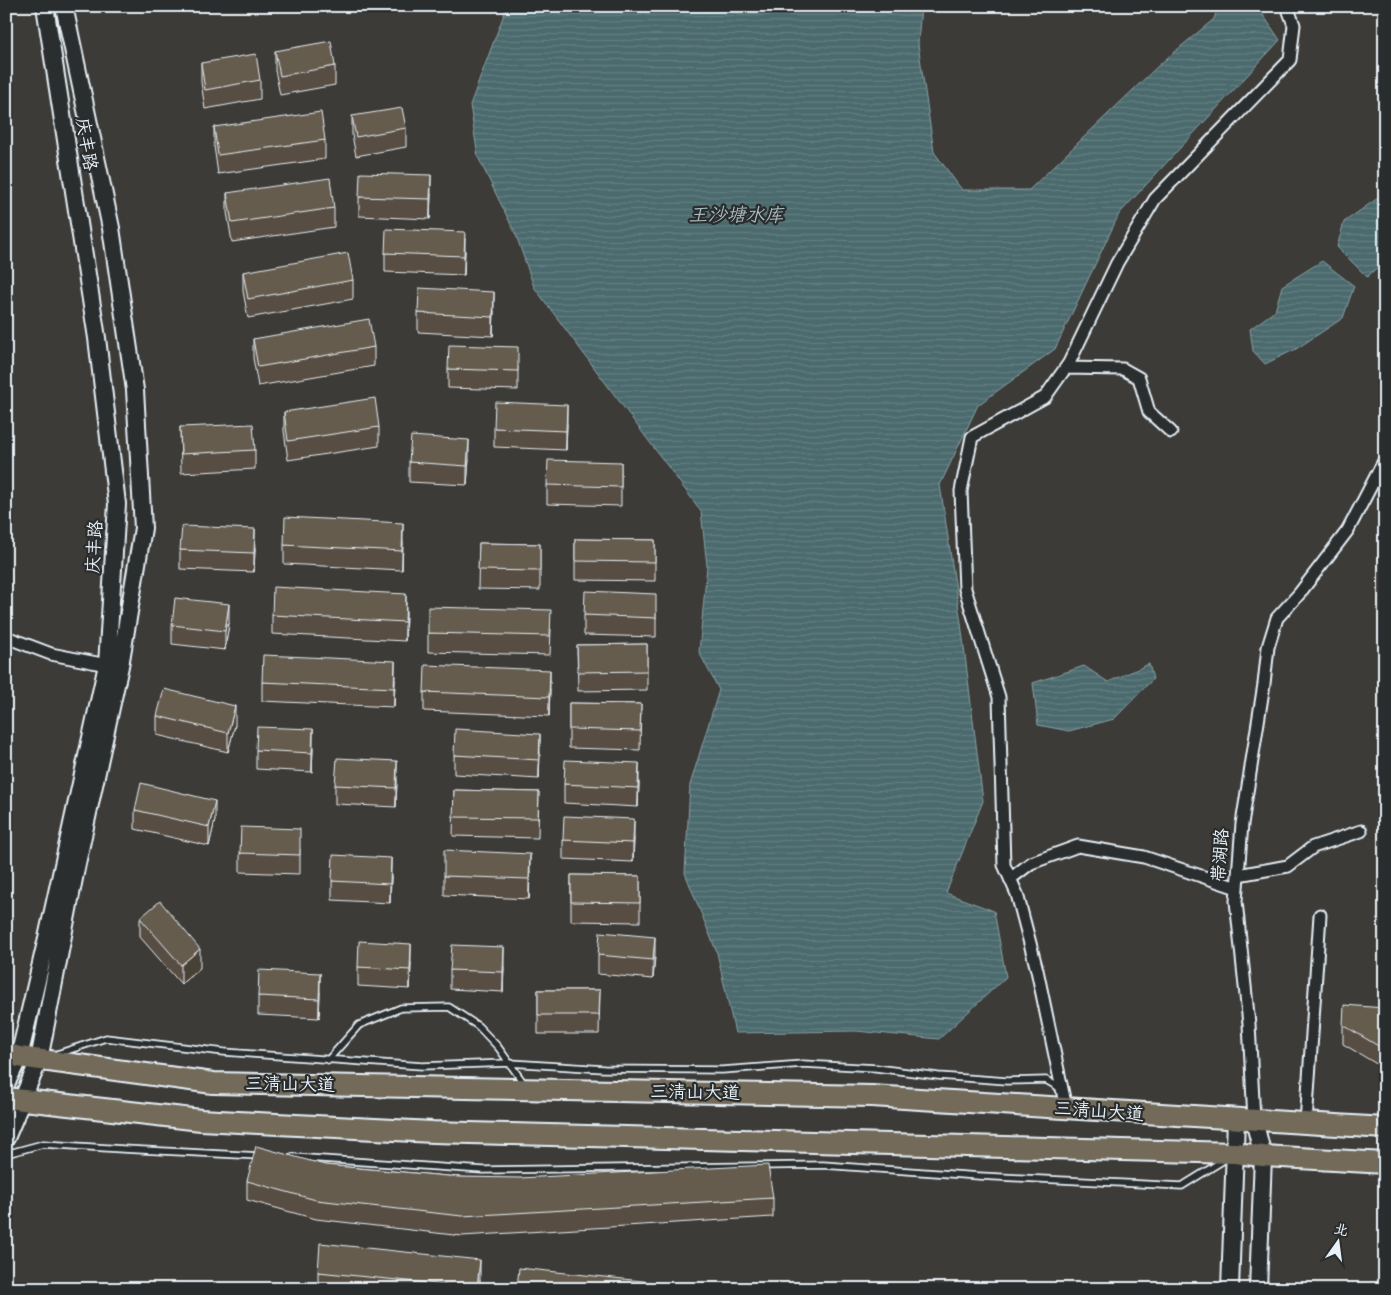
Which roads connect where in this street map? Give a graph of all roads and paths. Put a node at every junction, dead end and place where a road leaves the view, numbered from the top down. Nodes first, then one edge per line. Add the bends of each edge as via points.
1 (45, 6) edge
2 (64, 6) edge
3 (1287, 6) edge
4 (1066, 368) junction
5 (1171, 432) dead end
6 (1385, 459) edge
7 (6, 637) edge
8 (107, 665) junction
9 (1361, 831) dead end
10 (1238, 875) junction
11 (1010, 880) junction
12 (1237, 888) junction
13 (1320, 915) dead end
14 (12, 1055) edge
15 (39, 1060) junction
16 (328, 1060) junction
17 (510, 1063) junction
18 (6, 1084) edge
19 (527, 1089) junction
20 (15, 1099) edge
21 (1064, 1099) junction
22 (1245, 1120) junction
23 (1306, 1123) junction
24 (1385, 1128) edge
25 (6, 1138) edge
26 (1235, 1152) junction
27 (6, 1154) edge
28 (268, 1156) edge
29 (1263, 1156) junction
30 (288, 1157) edge
31 (1385, 1163) edge
32 (1230, 1289) edge
33 (1258, 1289) edge

1 - 8 main road, 庆丰路 via 97,338 117,504
2 - 15 main road via 111,228 135,390 143,528 120,666
3 - 4 street via 1294,25 1290,60 1155,199 1118,263
4 - 5 street via 1123,369 1139,378 1149,412
4 - 11 street via 1046,397 972,437 961,490 965,589 999,697 1004,865
6 - 10 street, 带湖路 via 1348,530 1277,618 1268,647 1242,824
7 - 8 street via 51,654
8 - 14 main road, 庆丰路 via 47,938
9 - 10 street via 1313,847 1288,866
10 - 12 street, 带湖路
11 - 12 street via 1031,863 1078,846 1144,857
11 - 21 street via 1017,894 1037,970
12 - 22 street, 带湖路 via 1249,1024
13 - 23 street
14 - 15 highway, 三清山大道
14 - 18 main road, 庆丰路
15 - 16 lane via 106,1038
15 - 19 highway, 三清山大道 via 213,1083
15 - 20 main road
16 - 17 lane via 422,1066
16 - 17 lane via 359,1025 401,1008 450,1007 478,1026
17 - 19 lane
17 - 21 lane via 614,1069 722,1070 812,1065 876,1068 1007,1081 1046,1080
19 - 21 highway, 三清山大道
20 - 25 main road
20 - 26 highway, 三清山大道 via 201,1120 433,1132
21 - 22 highway, 三清山大道
22 - 23 highway, 三清山大道
22 - 26 main road, 带湖路
22 - 29 main road, 带湖路
23 - 24 highway, 三清山大道
26 - 29 highway, 三清山大道
26 - 30 lane via 1182,1186 823,1165 483,1170
26 - 32 main road, 带湖路
27 - 28 lane via 43,1144
29 - 31 highway, 三清山大道
29 - 33 main road, 带湖路

